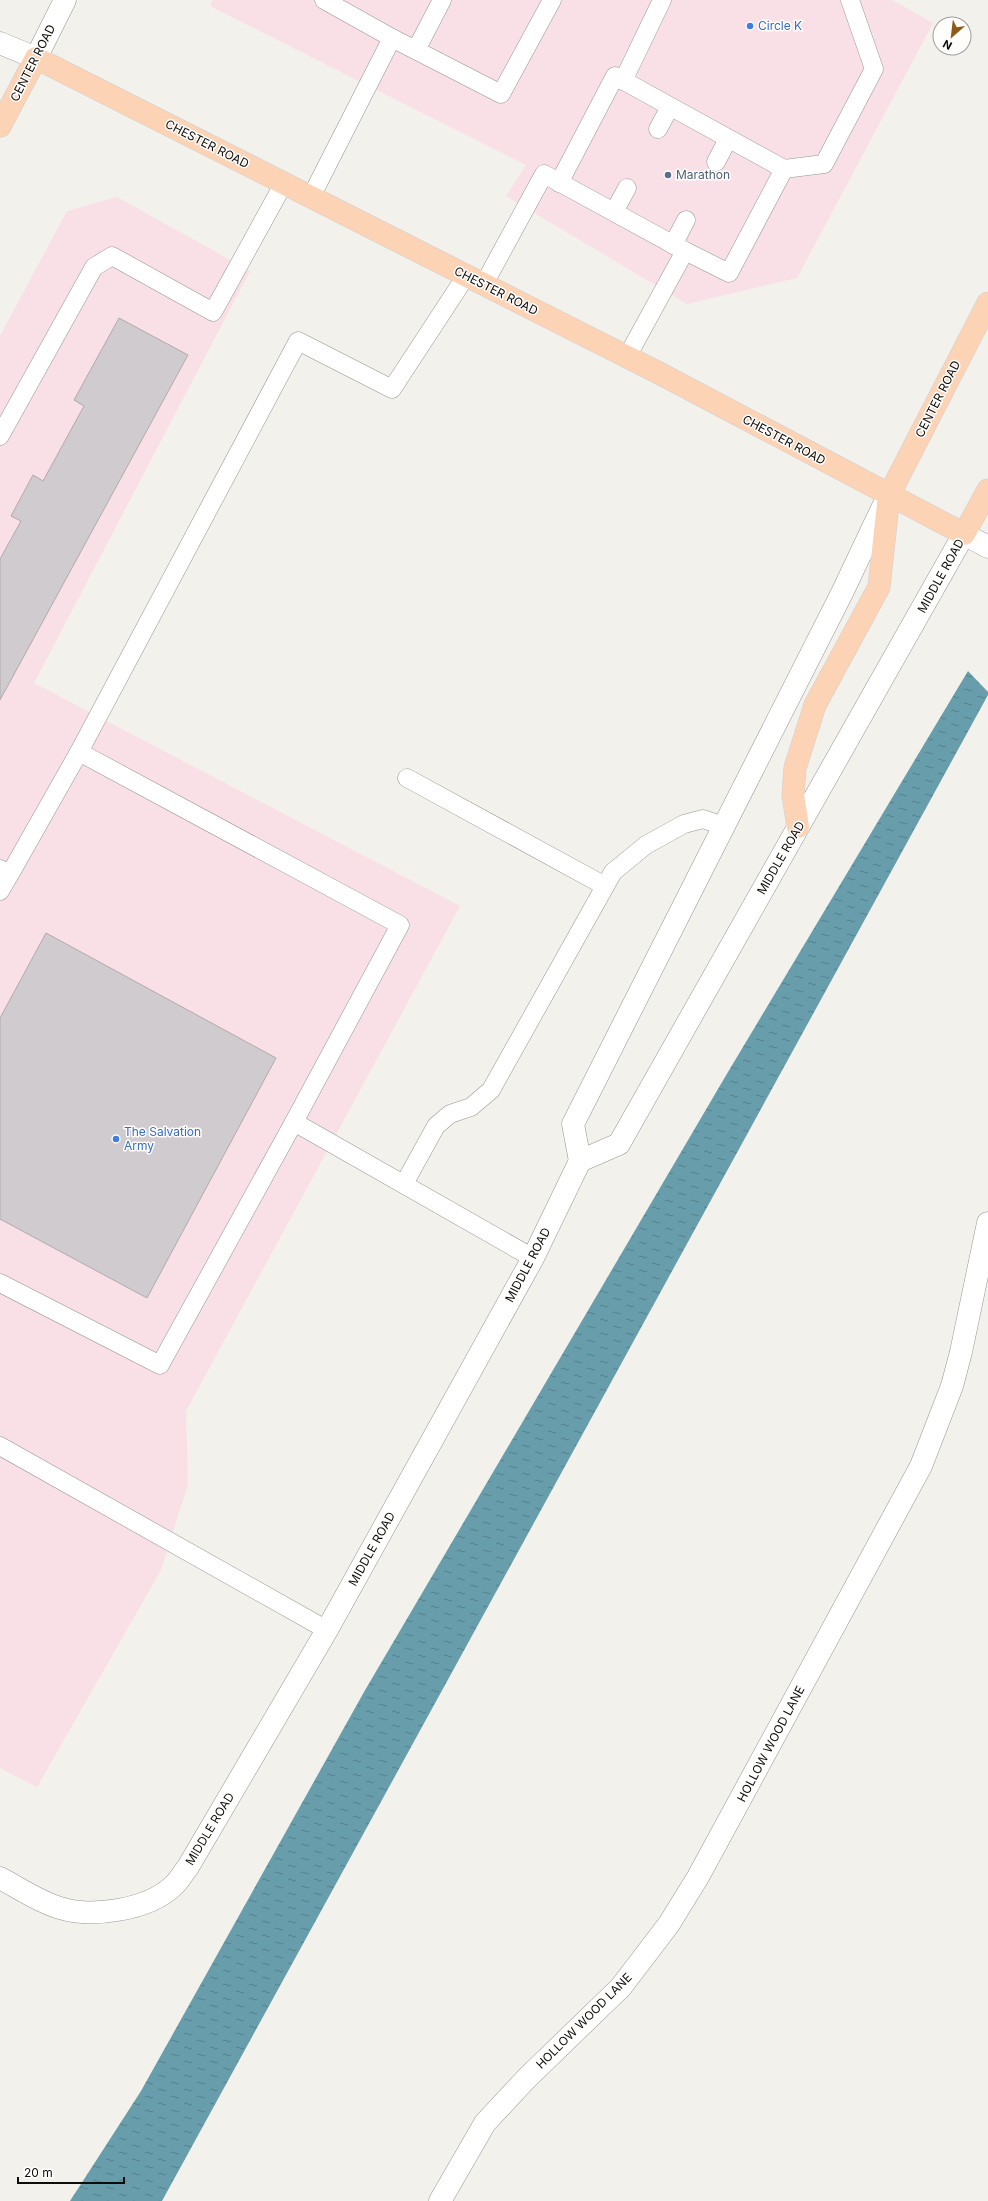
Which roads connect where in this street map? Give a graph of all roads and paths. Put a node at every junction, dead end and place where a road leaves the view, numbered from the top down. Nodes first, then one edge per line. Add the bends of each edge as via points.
1 (65, 0) edge
2 (442, 0) edge
3 (552, 0) edge
4 (662, 0) edge
5 (850, 0) edge
6 (326, 1) edge
7 (392, 38) junction
8 (0, 43) edge
9 (416, 50) junction
10 (36, 58) junction
11 (623, 81) junction
12 (670, 107) junction
13 (0, 126) edge
14 (658, 129) dead end
15 (728, 139) junction
16 (716, 162) dead end
17 (784, 169) junction
18 (284, 183) junction
19 (559, 183) junction
20 (627, 188) dead end
21 (311, 197) junction
22 (614, 212) junction
23 (686, 220) dead end
24 (679, 248) junction
25 (475, 280) junction
26 (988, 303) edge
27 (627, 357) junction
28 (0, 436) edge
29 (988, 490) edge
30 (889, 495) junction
31 (964, 534) junction
32 (988, 547) edge
33 (79, 752) junction
34 (407, 778) dead end
35 (723, 826) junction
36 (798, 827) junction
37 (5, 872) edge
38 (605, 886) junction
39 (0, 891) edge
40 (294, 1122) junction
41 (580, 1161) junction
42 (404, 1184) junction
43 (988, 1223) edge
44 (533, 1258) junction
45 (0, 1283) edge
46 (0, 1446) edge
47 (327, 1630) junction
48 (0, 1878) edge
49 (440, 2201) edge

1 - 10 street, CENTER ROAD
2 - 9 lane
3 - 9 lane via 501,94
4 - 11 lane
5 - 17 lane via 874,69 824,164
6 - 7 lane
7 - 9 lane
7 - 21 lane
8 - 10 street, CHESTER ROAD
10 - 13 main road, CENTER ROAD
10 - 18 main road, CHESTER ROAD
11 - 12 lane
11 - 19 lane via 615,76
12 - 14 lane
12 - 15 lane
15 - 16 lane
15 - 17 lane
17 - 24 lane via 729,273
18 - 21 main road, CHESTER ROAD
18 - 28 lane via 213,312 112,256 94,267
19 - 22 lane
19 - 25 lane via 544,174
20 - 22 lane
21 - 25 main road, CHESTER ROAD
22 - 24 lane
23 - 24 lane
24 - 27 lane
25 - 27 main road, CHESTER ROAD
25 - 33 lane via 392,389 298,341
26 - 30 main road, CENTER ROAD
27 - 30 main road, CHESTER ROAD
29 - 31 main road
30 - 31 main road, CHESTER ROAD
30 - 35 street
30 - 36 main road via 879,587 815,705 795,768 793,795
31 - 32 street, CHESTER ROAD
31 - 36 street, MIDDLE ROAD
33 - 37 lane
33 - 40 lane via 400,925
34 - 38 lane
35 - 38 lane via 703,819 684,824 646,846 613,872
35 - 41 street via 573,1124
36 - 41 street, MIDDLE ROAD via 619,1144
37 - 39 lane
38 - 42 lane via 491,1090 472,1107 450,1114 436,1126
40 - 42 lane
40 - 45 lane via 160,1366
41 - 44 street, MIDDLE ROAD
42 - 44 lane
43 - 49 street, HOLLOW WOOD LANE via 952,1386 921,1466 698,1877 669,1924 620,1988 527,2078 485,2123
44 - 47 street, MIDDLE ROAD
46 - 47 lane
47 - 48 street, MIDDLE ROAD via 188,1867 172,1887 153,1899 131,1908 86,1912 60,1908

